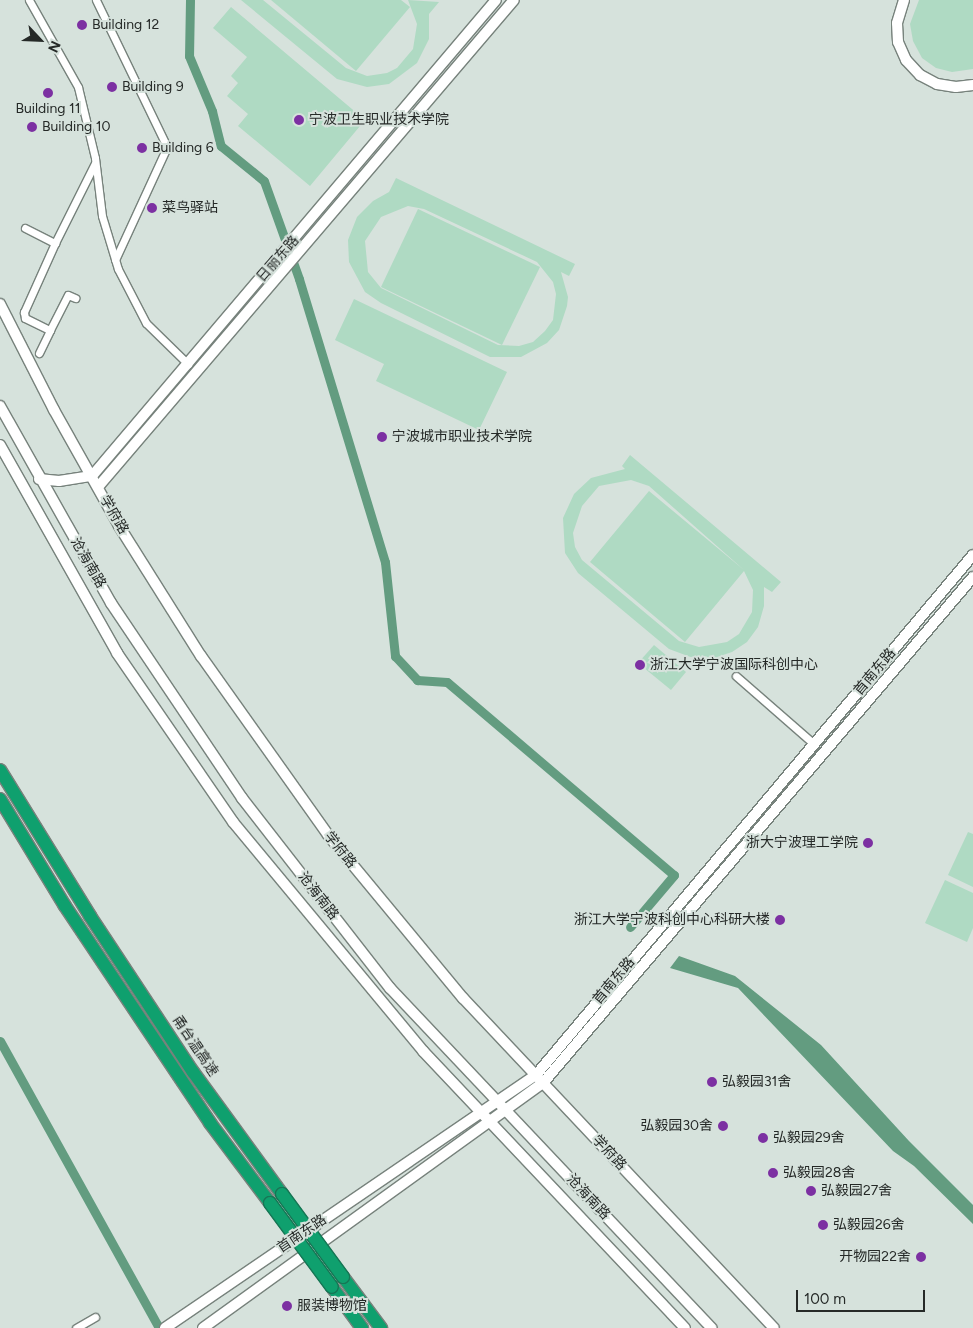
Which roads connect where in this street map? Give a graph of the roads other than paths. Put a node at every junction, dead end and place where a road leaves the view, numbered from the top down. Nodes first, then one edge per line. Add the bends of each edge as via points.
1 (29, 0) edge
2 (96, 0) edge
3 (496, 0) edge
4 (514, 0) edge
5 (904, 0) edge
6 (973, 85) edge
7 (95, 162) junction
8 (25, 228) dead end
9 (55, 243) junction
10 (115, 260) junction
11 (75, 298) dead end
12 (0, 304) edge
13 (50, 330) junction
14 (39, 353) dead end
15 (188, 364) junction
16 (0, 406) edge
17 (0, 445) edge
18 (92, 476) junction
19 (39, 479) junction
20 (98, 487) junction
21 (973, 555) edge
22 (973, 577) edge
23 (736, 676) dead end
24 (814, 744) junction
25 (0, 770) edge
26 (0, 799) edge
27 (540, 1079) junction
28 (496, 1102) junction
29 (504, 1111) junction
30 (481, 1112) junction
31 (490, 1121) junction
32 (319, 1244) junction
33 (307, 1253) junction
34 (95, 1317) dead end
35 (76, 1328) edge
36 (165, 1328) edge
37 (203, 1328) edge
38 (362, 1328) edge
39 (381, 1328) edge
40 (686, 1328) edge
41 (711, 1328) edge
42 (774, 1328) edge

1 - 7 street via 78,87
2 - 10 street via 167,147
3 - 15 main road, 日丽东路
4 - 20 main road, 日丽东路
5 - 6 main road via 896,23 898,42 906,60 920,75 937,84 956,88
7 - 9 street
7 - 10 street via 102,216
8 - 9 street
9 - 13 street via 24,312 25,318
10 - 15 street via 146,323
11 - 13 street via 68,295
12 - 18 main road, 学府路
13 - 14 street
15 - 18 main road, 日丽东路
16 - 19 main road, 沧海南路
17 - 30 main road, 沧海南路 via 117,652 233,822 358,976
18 - 19 main road via 59,481
18 - 20 main road, 学府路
19 - 28 main road, 沧海南路 via 110,603 242,798 390,988
20 - 27 main road, 学府路 via 200,656 323,828 456,989
21 - 24 main road, 首南东路
22 - 27 main road, 首南东路
23 - 24 street
24 - 27 main road, 首南东路
25 - 32 highway, 甬台温高速, bridge via 90,916 193,1072
26 - 33 highway, bridge via 70,914 210,1122
27 - 28 main road, 首南东路
27 - 29 main road, 首南东路
27 - 42 main road, 学府路
28 - 29 main road, 沧海南路
28 - 30 main road, 首南东路
29 - 31 main road, 首南东路
29 - 41 main road, 沧海南路
30 - 31 main road, 沧海南路
30 - 36 main road, 首南东路
31 - 32 main road, 首南东路
31 - 40 main road, 沧海南路
32 - 33 main road, 首南东路
32 - 39 highway, 甬台温高速, bridge
33 - 37 main road, 首南东路
33 - 38 highway, bridge
34 - 35 street

